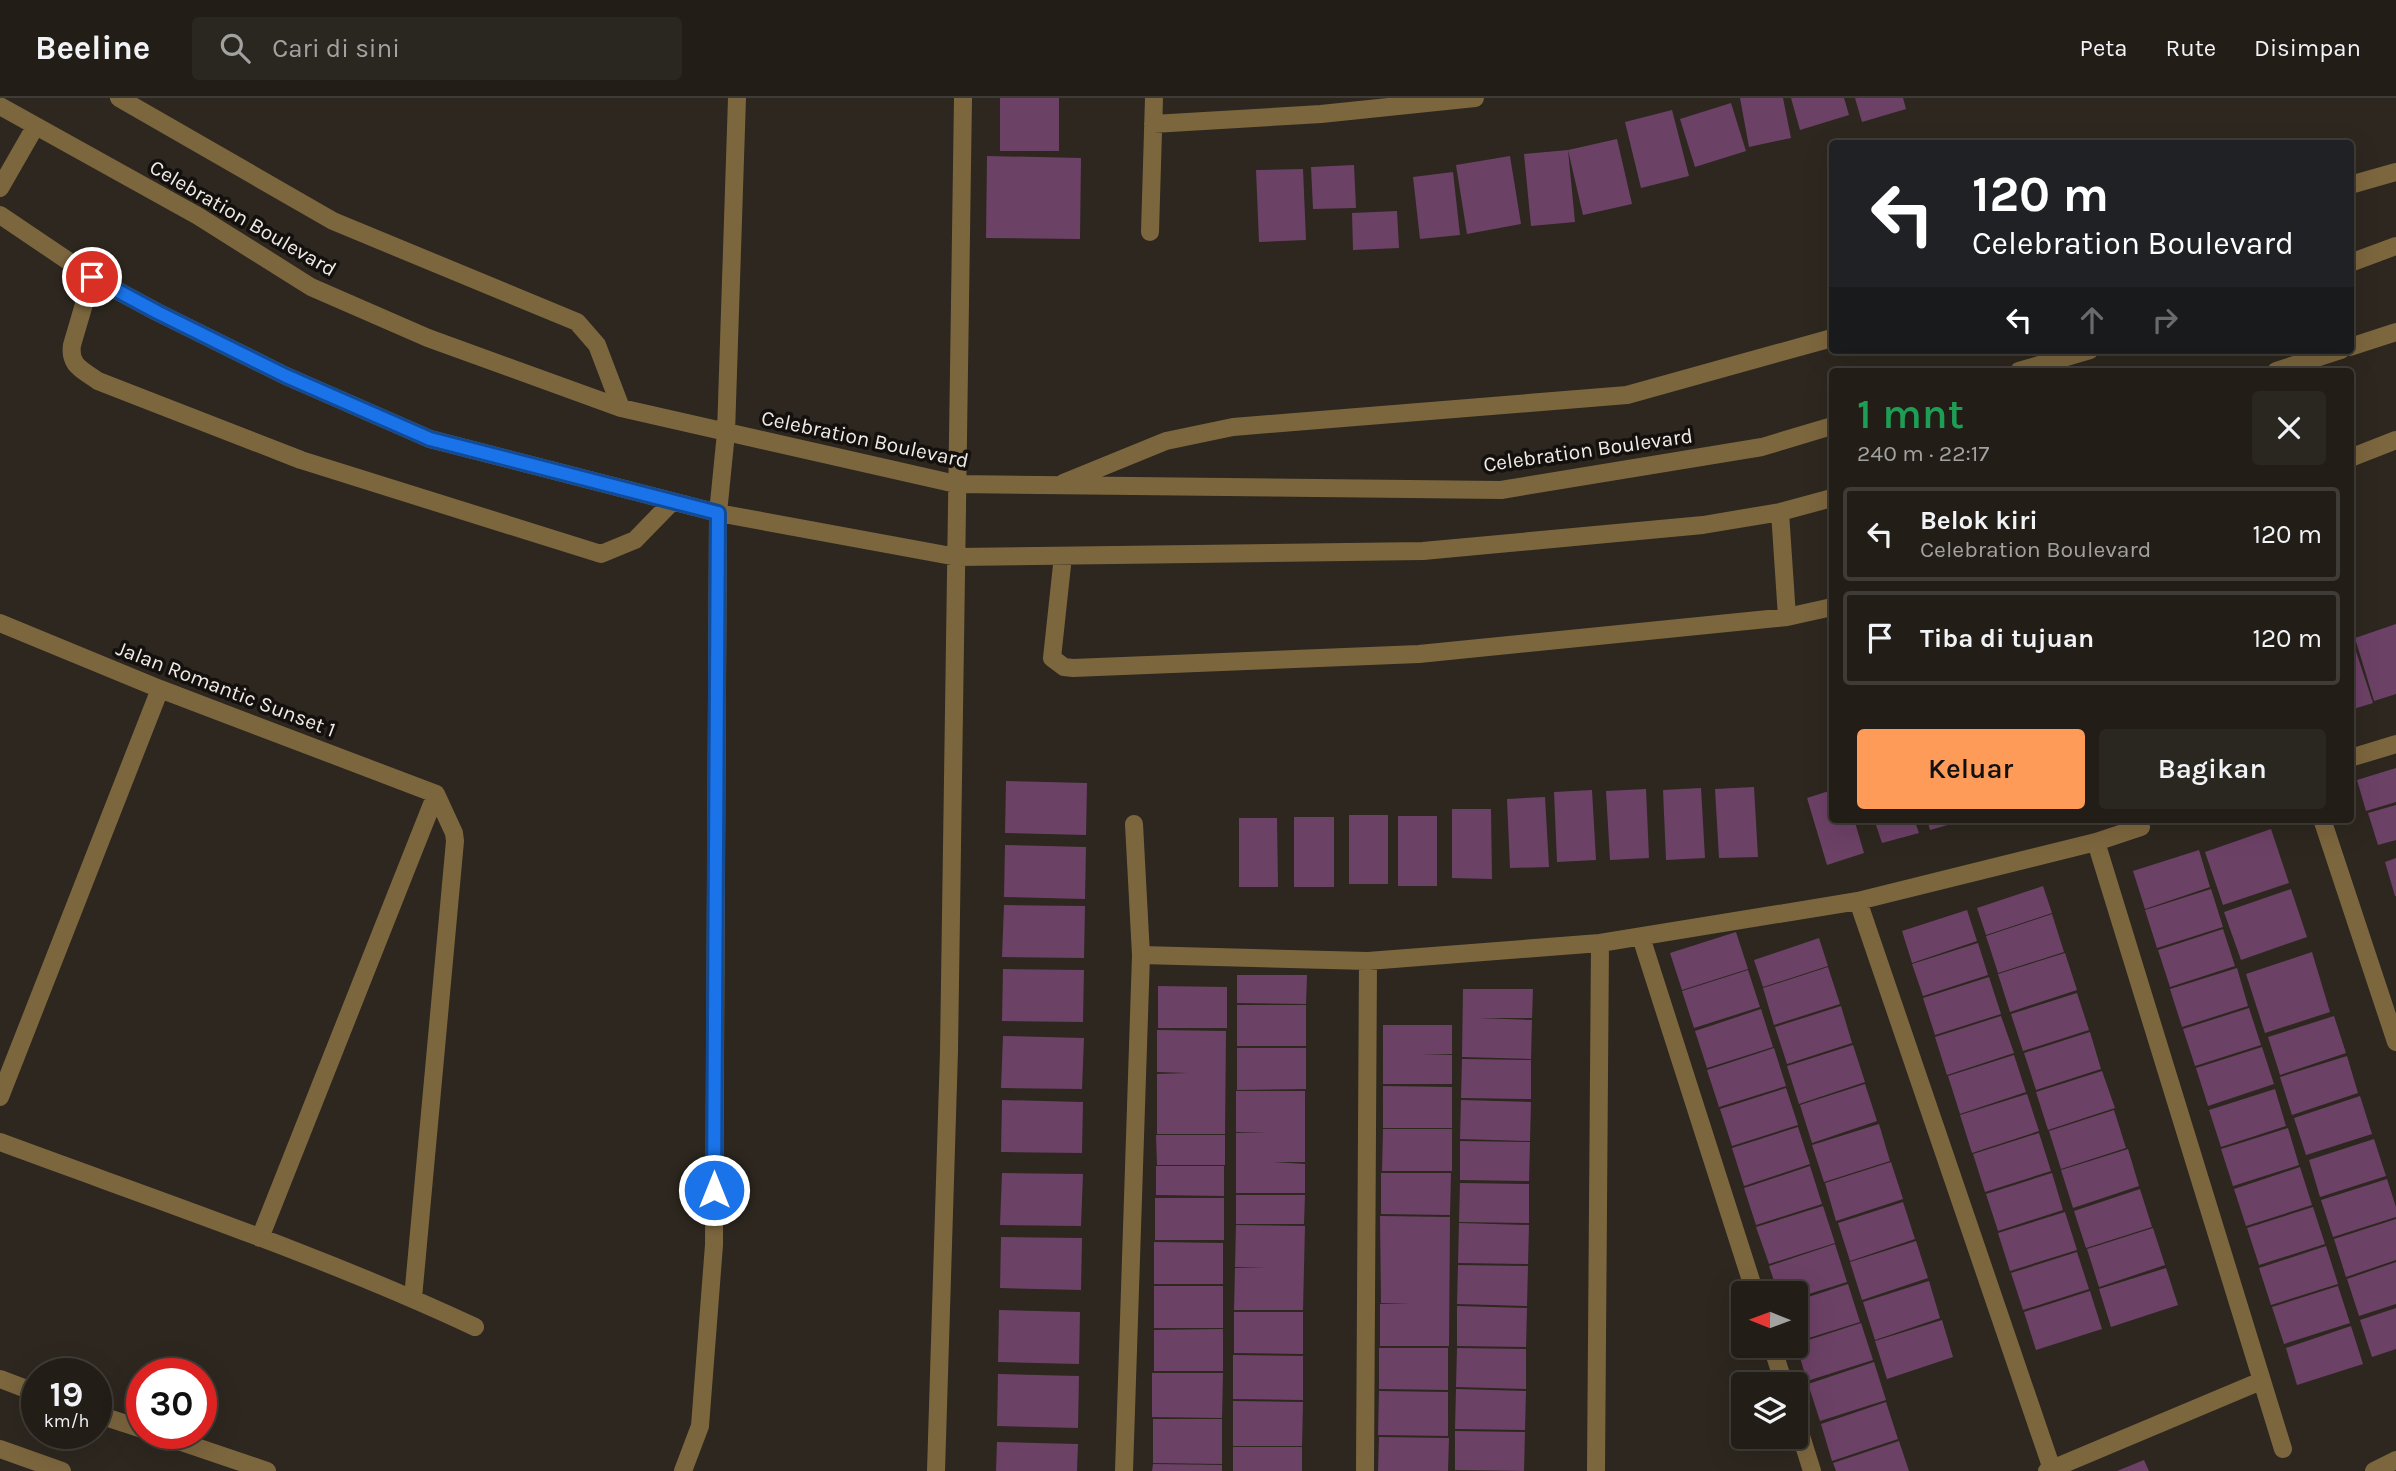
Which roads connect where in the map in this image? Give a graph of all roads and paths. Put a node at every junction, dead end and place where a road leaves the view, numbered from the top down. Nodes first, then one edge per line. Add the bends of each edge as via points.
1 (119, 98) edge
2 (737, 98) edge
3 (963, 98) edge
4 (1154, 98) edge
5 (1475, 98) edge
6 (1376, 104) edge
7 (0, 106) edge
8 (1153, 124) junction
9 (35, 127) junction
10 (2396, 172) edge
11 (2354, 185) edge
12 (0, 188) edge
13 (0, 215) edge
14 (1150, 232) dead end
15 (2396, 246) edge
16 (2354, 261) edge
17 (92, 277) junction
18 (2396, 332) edge
19 (1829, 339) edge
20 (2354, 346) edge
21 (2076, 354) edge
22 (2329, 354) edge
23 (2029, 368) edge
24 (2285, 368) edge
25 (621, 408) junction
26 (1829, 427) edge
27 (726, 433) junction
28 (2396, 440) edge
29 (2354, 456) edge
30 (956, 484) junction
31 (1057, 486) junction
32 (1829, 499) edge
33 (672, 502) junction
34 (1780, 512) junction
35 (718, 513) junction
36 (1063, 556) junction
37 (957, 557) junction
38 (1829, 608) edge
39 (1787, 617) junction
40 (0, 623) edge
41 (160, 689) junction
42 (2396, 744) edge
43 (2354, 757) edge
44 (436, 794) junction
45 (2323, 823) edge
46 (1134, 824) dead end
47 (2141, 827) dead end
48 (2096, 842) junction
49 (1858, 901) junction
50 (1641, 937) junction
51 (1600, 943) junction
52 (1141, 955) junction
53 (1368, 961) junction
54 (2396, 1042) edge
55 (0, 1097) edge
56 (0, 1142) edge
57 (260, 1238) junction
58 (1751, 1281) edge
59 (412, 1298) junction
60 (475, 1327) dead end
61 (0, 1379) edge
62 (2261, 1381) junction
63 (21, 1387) edge
64 (0, 1449) edge
65 (202, 1449) edge
66 (1805, 1449) edge
67 (2283, 1449) dead end
68 (2049, 1470) edge
69 (62, 1471) edge
70 (267, 1471) edge
71 (683, 1471) edge
72 (936, 1471) edge
73 (1124, 1471) edge
74 (1366, 1471) edge
75 (1596, 1471) edge
76 (1812, 1471) edge

1 - 25 street via 333,221 577,322 597,345
2 - 27 street
3 - 30 street
4 - 8 street
5 - 6 street
6 - 8 street via 1321,114
7 - 9 street, Celebration Boulevard
8 - 14 street
9 - 12 street
9 - 25 street, Celebration Boulevard via 198,216 311,287 428,338
10 - 11 street
13 - 17 street
15 - 16 street
17 - 33 street via 286,376 430,439
17 - 33 street via 72,345 75,364 98,382 288,456 601,554 635,540
18 - 20 street
19 - 31 street via 1627,396 1200,432 1166,441
21 - 23 street
22 - 24 street
25 - 27 street, Celebration Boulevard
26 - 31 street, Celebration Boulevard via 1762,447 1501,489
27 - 30 street, Celebration Boulevard
27 - 35 street
28 - 29 street
30 - 31 street, Celebration Boulevard
30 - 37 street
32 - 34 street
33 - 35 street
34 - 36 street via 1703,525 1423,551
34 - 39 street
35 - 37 street
35 - 71 street via 714,1245 700,1426
36 - 37 street
36 - 39 street via 1052,658 1073,668 1419,654
37 - 72 street
38 - 39 street
40 - 41 street, Jalan Romantic Sunset 1
41 - 44 street, Jalan Romantic Sunset 1
41 - 55 street
42 - 43 street
44 - 57 street
44 - 59 street via 455,841
45 - 54 street
46 - 52 street
47 - 48 street
48 - 49 street
48 - 62 street
49 - 50 street
49 - 68 street
50 - 51 street
50 - 58 street
51 - 53 street
51 - 75 street
52 - 53 street
52 - 73 street
53 - 74 street
56 - 57 street
57 - 59 street
59 - 60 street
61 - 63 street
62 - 67 street
62 - 68 street
64 - 69 street
65 - 70 street
66 - 76 street

